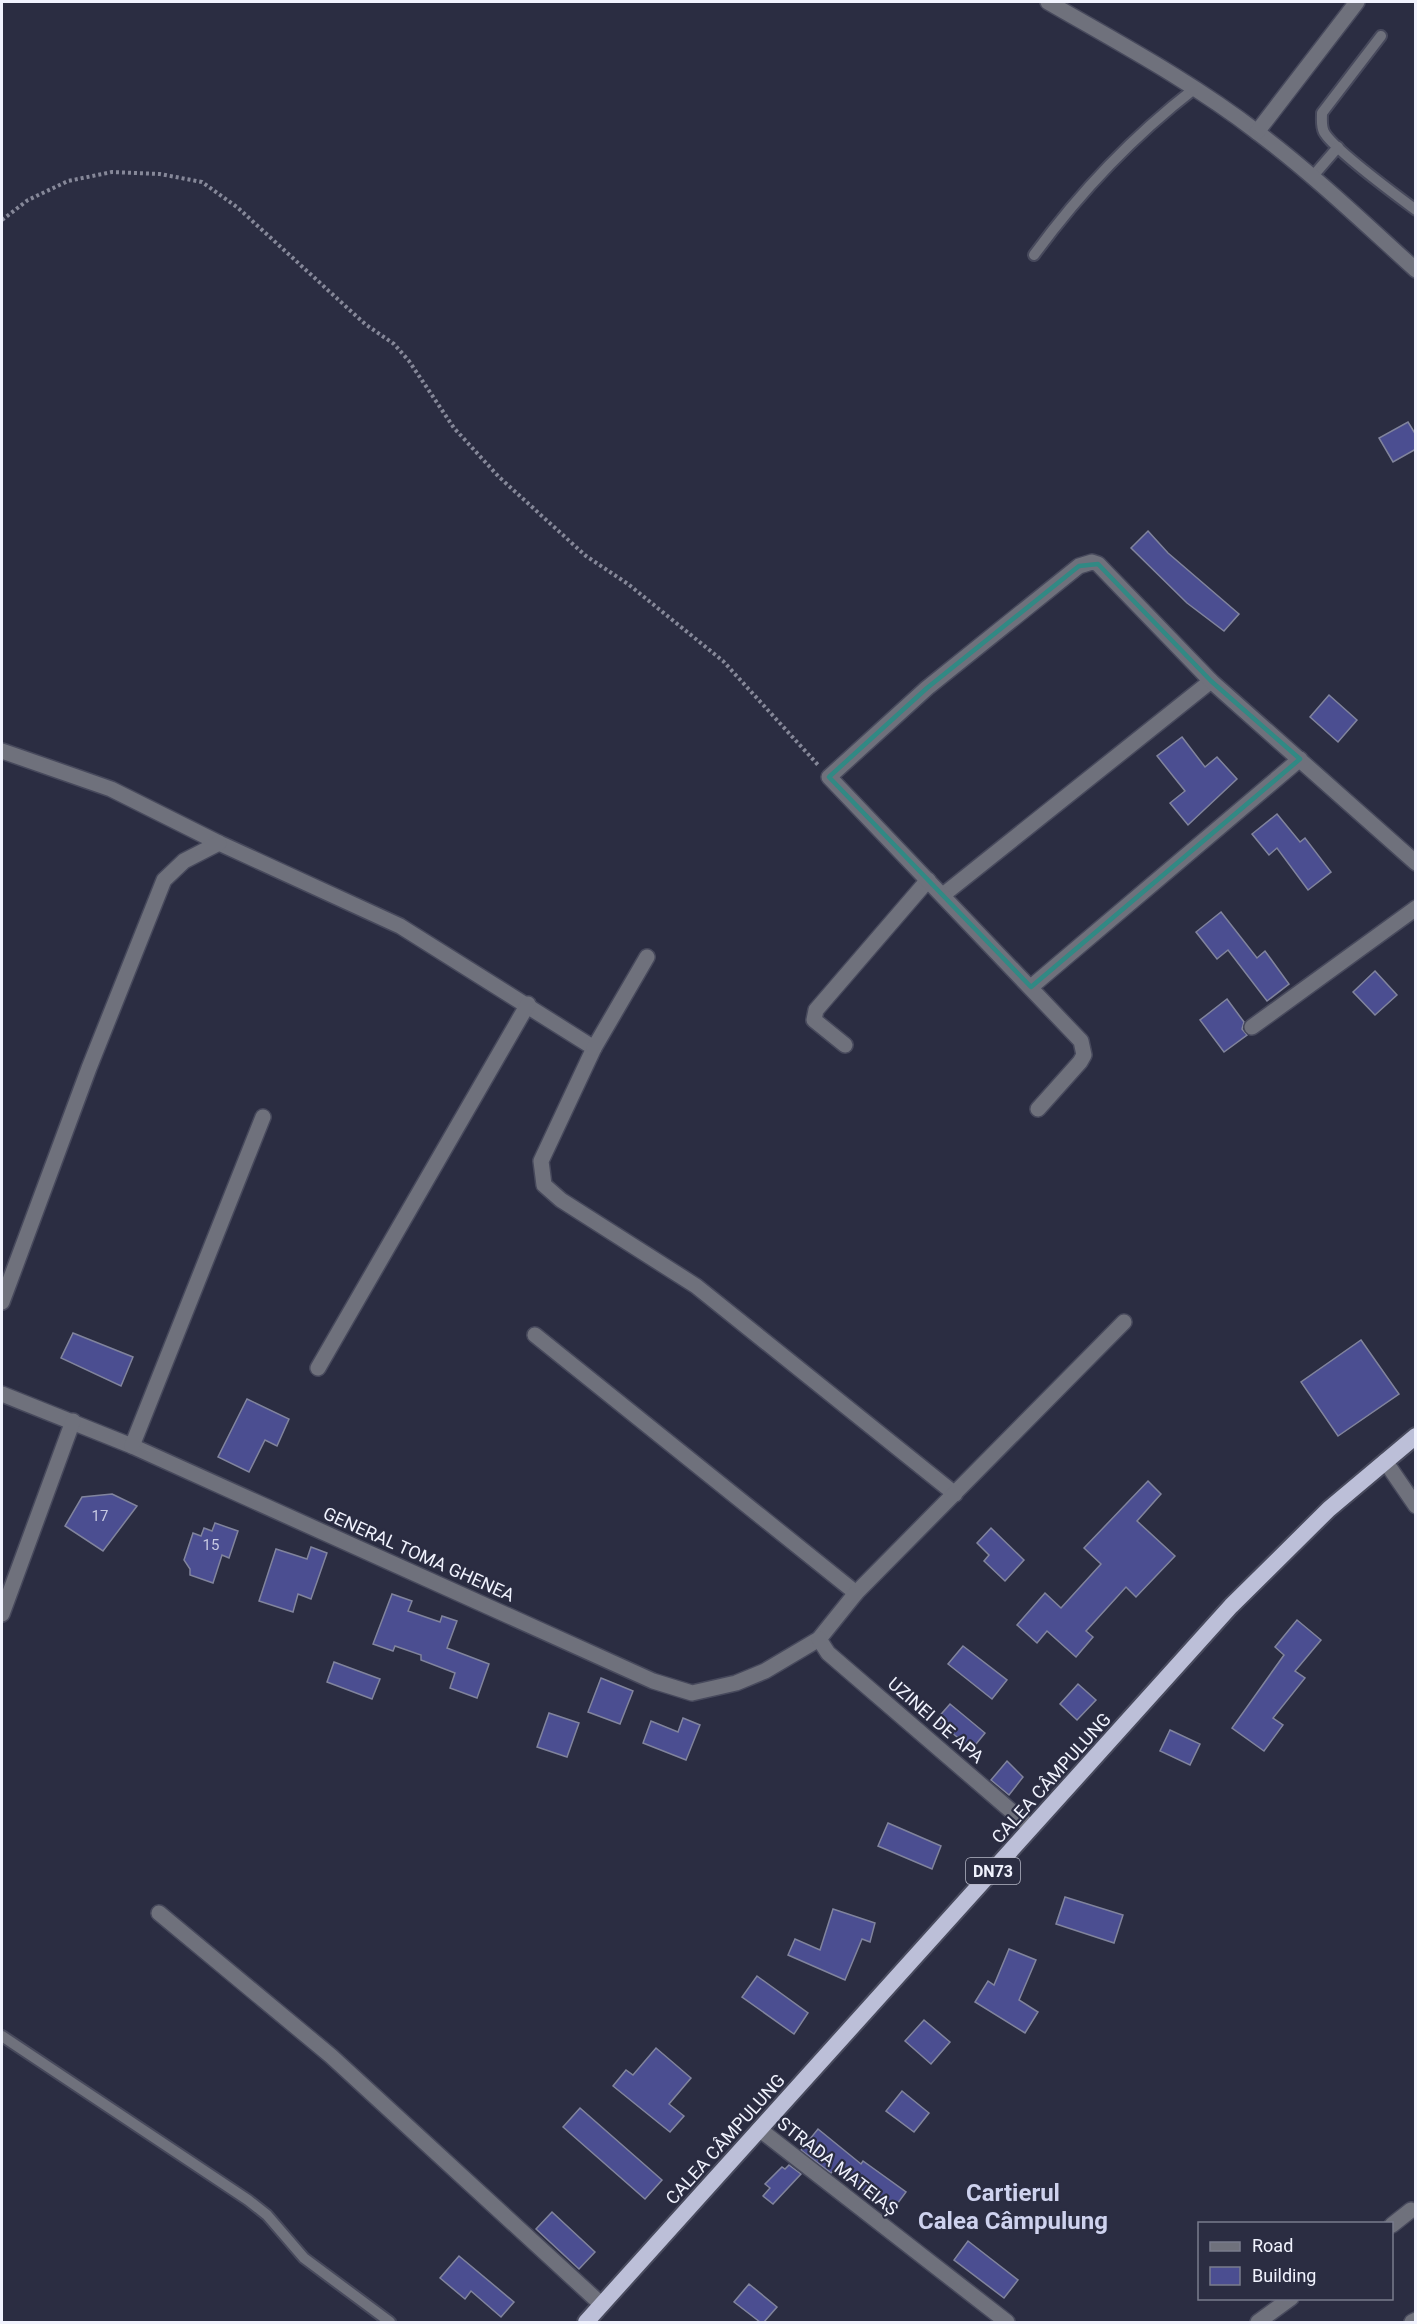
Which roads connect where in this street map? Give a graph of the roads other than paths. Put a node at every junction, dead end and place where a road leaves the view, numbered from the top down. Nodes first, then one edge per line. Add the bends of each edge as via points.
1 (1048, 2) edge
2 (1357, 2) edge
3 (1381, 36) dead end
4 (1194, 89) junction
5 (1257, 132) junction
6 (1338, 147) junction
7 (1313, 176) junction
8 (1416, 210) edge
9 (1034, 255) dead end
10 (1416, 270) edge
11 (1211, 681) junction
12 (2, 751) edge
13 (1300, 759) junction
14 (219, 843) junction
15 (1416, 863) edge
16 (928, 880) junction
17 (943, 895) junction
18 (1416, 908) edge
19 (647, 957) dead end
20 (1031, 987) junction
21 (528, 1004) junction
22 (1252, 1027) dead end
23 (845, 1045) dead end
24 (594, 1048) junction
25 (1038, 1109) dead end
26 (263, 1118) dead end
27 (2, 1302) edge
28 (1124, 1322) dead end
29 (535, 1335) dead end
30 (318, 1368) dead end
31 (2, 1394) edge
32 (72, 1420) junction
33 (1416, 1436) edge
34 (132, 1446) junction
35 (1385, 1461) junction
36 (955, 1494) junction
37 (1416, 1506) edge
38 (856, 1593) junction
39 (2, 1614) edge
40 (819, 1639) junction
41 (1031, 1828) junction
42 (159, 1913) dead end
43 (2, 2036) edge
44 (759, 2129) junction
45 (1412, 2210) dead end
46 (1393, 2224) edge
47 (1288, 2300) edge
48 (602, 2305) junction
49 (1416, 2320) edge
50 (390, 2322) edge
51 (586, 2322) edge
52 (1007, 2322) edge
53 (1258, 2322) edge
54 (1412, 2322) edge

1 - 4 street
2 - 5 street
3 - 6 lane via 1322,113 1321,126
4 - 5 street
4 - 9 lane via 1100,173
5 - 7 street
6 - 7 lane
6 - 8 lane
7 - 10 street
11 - 13 street
11 - 16 street via 1098,564 1079,566 927,688 829,777
11 - 17 street
12 - 14 street via 111,789
13 - 15 street
13 - 20 street
14 - 21 street via 400,926
14 - 27 street via 184,861 164,880
16 - 17 street
16 - 23 street via 816,1010 814,1020
17 - 20 street
18 - 22 street
19 - 24 street
20 - 25 street via 1084,1048 1080,1062
21 - 24 street
21 - 30 street
24 - 36 street via 541,1161 544,1185 561,1200 696,1286
26 - 34 street
28 - 36 street
29 - 38 street
31 - 32 street, GENERAL TOMA GHENEA
32 - 34 street, GENERAL TOMA GHENEA
32 - 39 street
33 - 35 highway, CALEA CÂMPULUNG / DN73
34 - 40 street, GENERAL TOMA GHENEA via 653,1681 692,1693 736,1683 765,1671
35 - 37 street
35 - 41 highway, CALEA CÂMPULUNG / DN73 via 1268,1568
36 - 38 street
38 - 40 street
40 - 41 street, UZINEI DE APA via 828,1653
41 - 44 highway, CALEA CÂMPULUNG / DN73
42 - 48 street via 331,2056
43 - 50 lane via 248,2200 304,2258
44 - 48 highway, CALEA CÂMPULUNG / DN73
44 - 52 street, STRADA MATEIAȘ
45 - 46 street
47 - 53 street
48 - 51 highway, CALEA CÂMPULUNG / DN73
49 - 54 street

